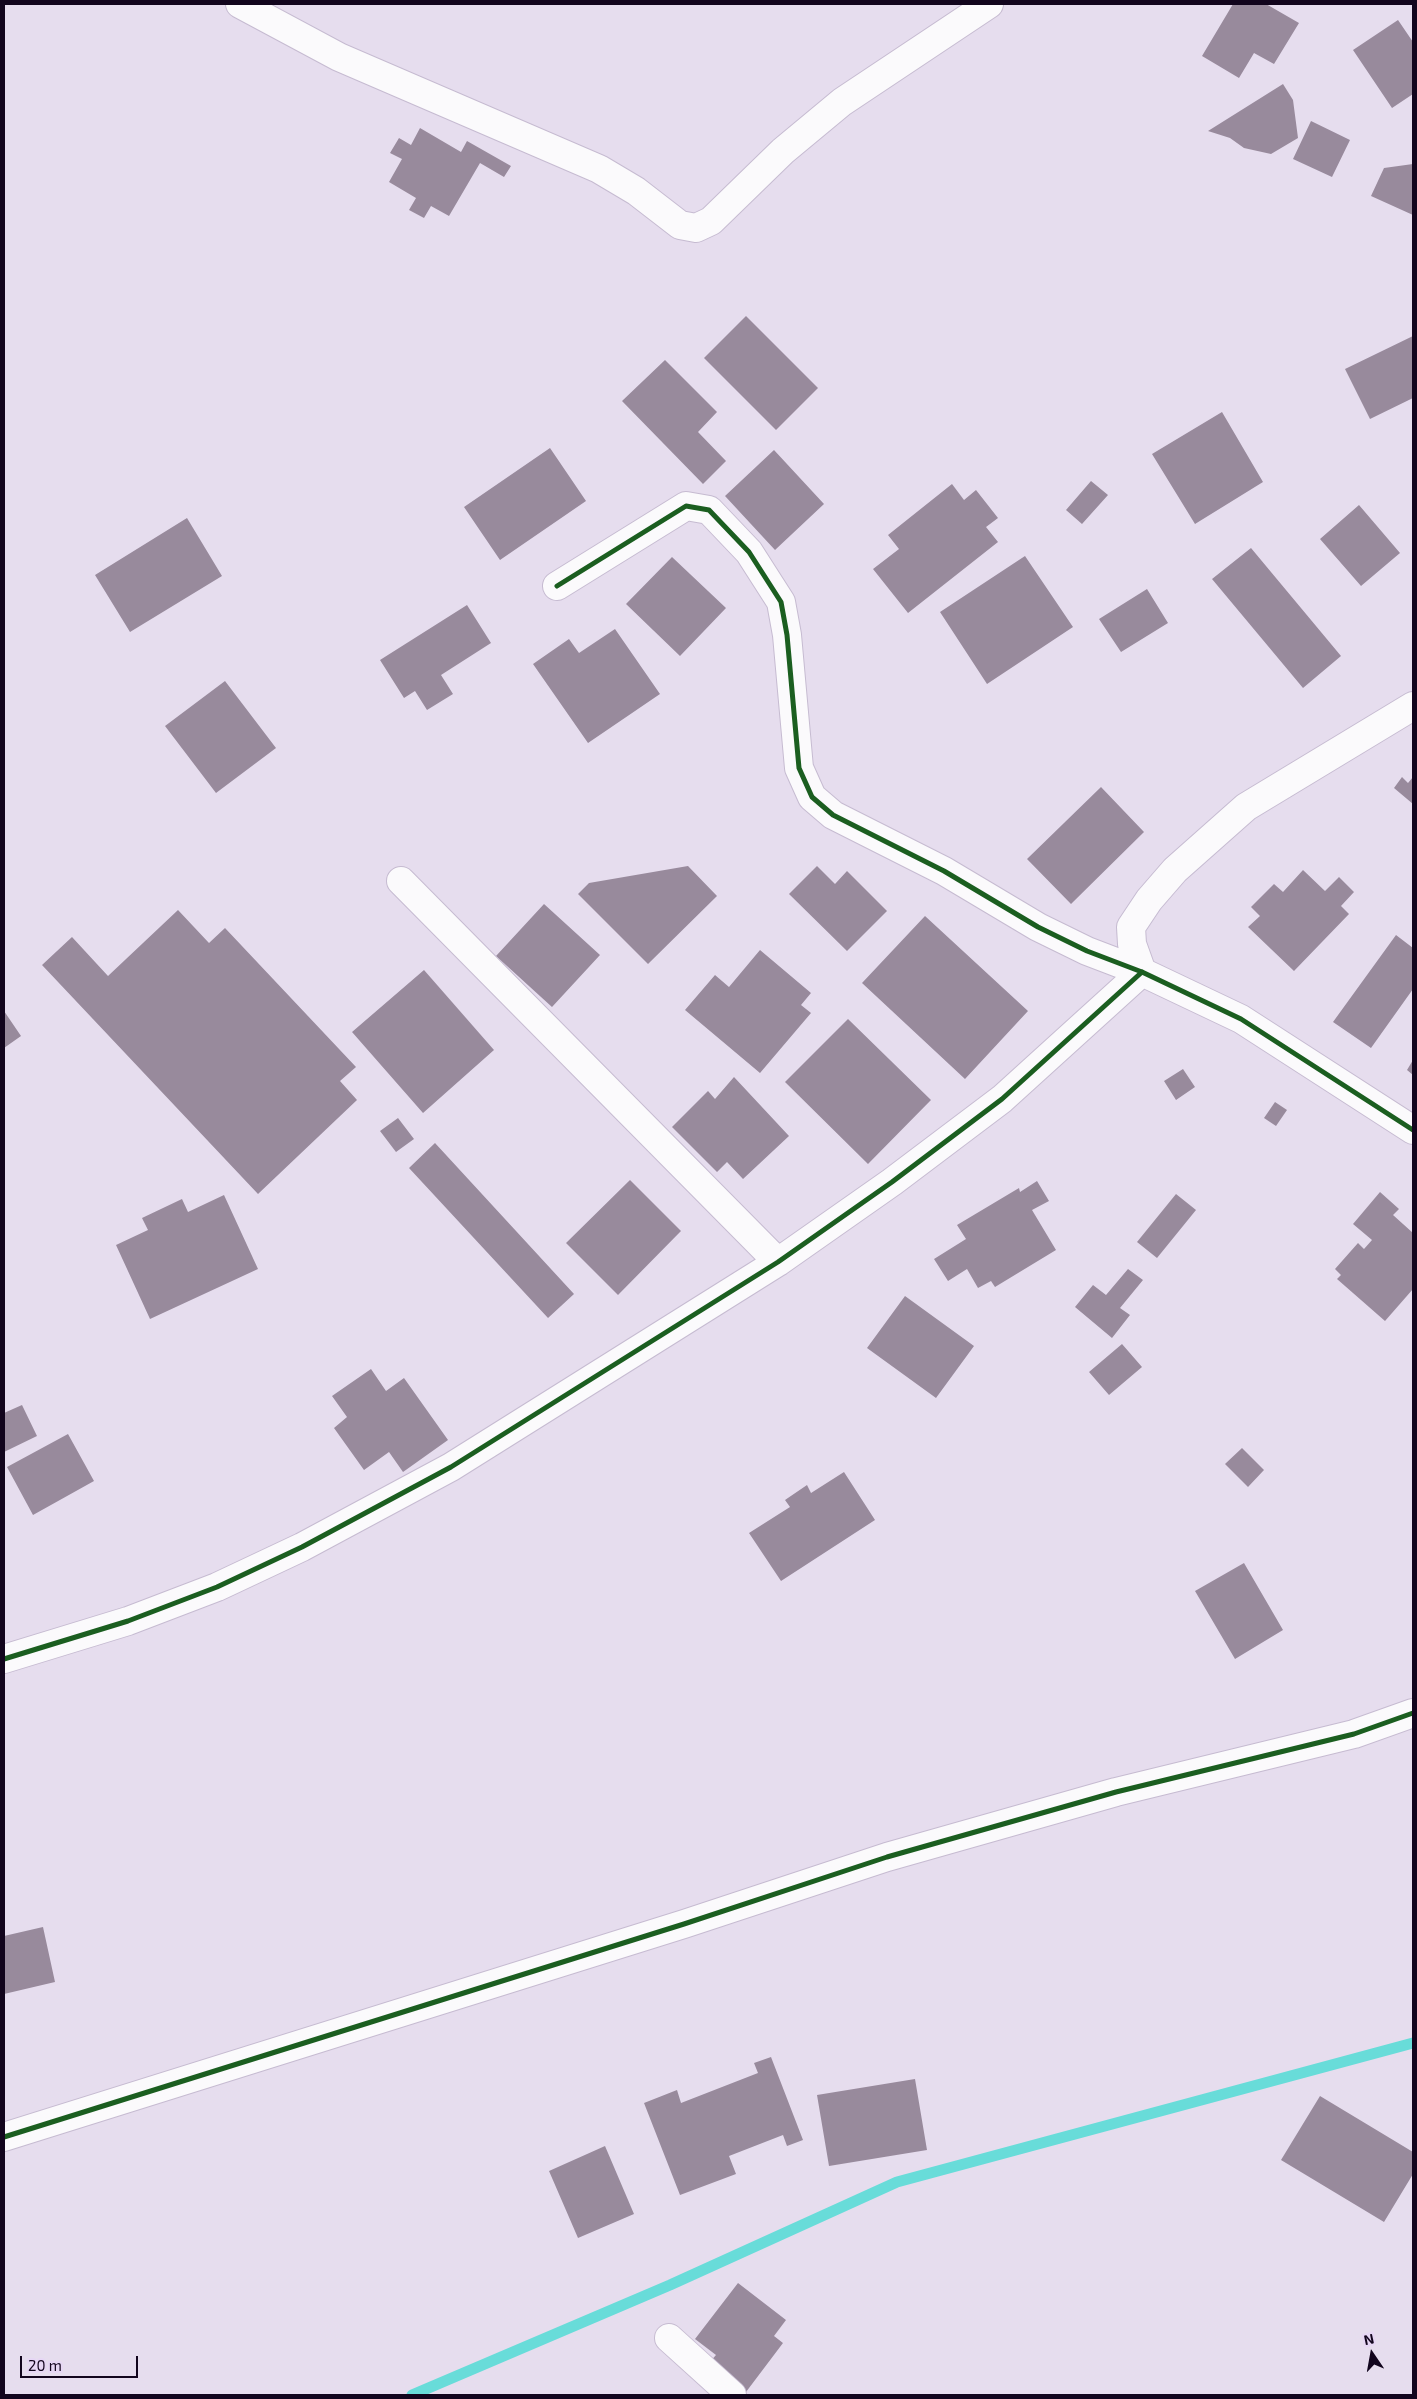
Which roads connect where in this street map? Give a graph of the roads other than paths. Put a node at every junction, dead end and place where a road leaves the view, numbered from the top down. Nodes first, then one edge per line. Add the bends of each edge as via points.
1 (240, 4) edge
2 (989, 4) edge
3 (558, 586) dead end
4 (1413, 706) edge
5 (402, 881) dead end
6 (1142, 972) junction
7 (1413, 1130) edge
8 (778, 1262) junction
9 (4, 1659) edge
10 (1413, 1713) edge
11 (4, 2137) edge
12 (669, 2338) dead end
13 (732, 2395) edge

1 - 2 street via 339,57 599,169 636,191 680,225 696,228 711,221 783,151 842,102
3 - 6 street via 686,506 709,510 749,552 781,602 799,768 812,797 833,815 944,871 1038,926 1087,951
4 - 6 street via 1246,807 1175,870 1131,927 1132,944
5 - 8 street
6 - 7 street via 1241,1019
6 - 8 street via 1002,1098 892,1182
8 - 9 street via 451,1467 302,1547 217,1587 128,1621
10 - 11 street via 1354,1734 1116,1792 887,1857 684,1924
12 - 13 street

